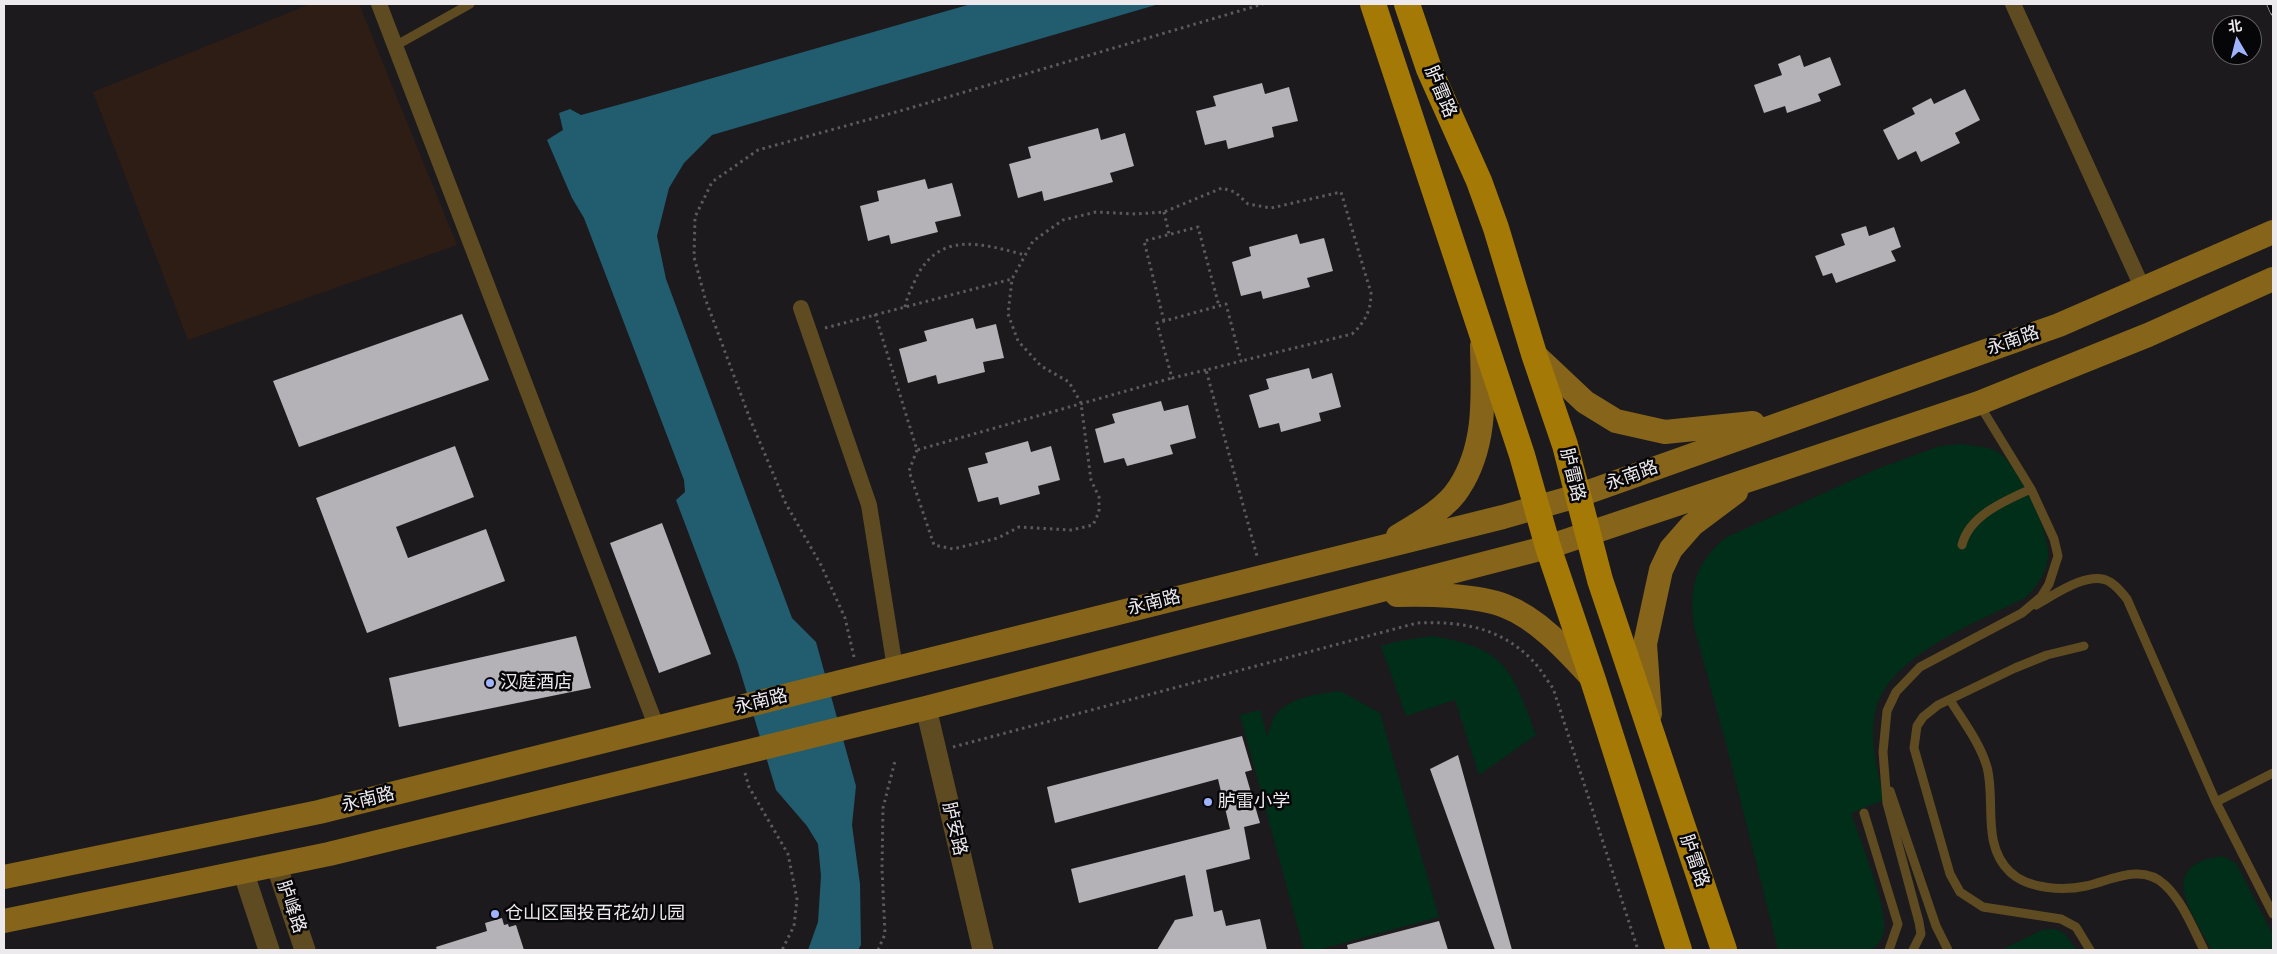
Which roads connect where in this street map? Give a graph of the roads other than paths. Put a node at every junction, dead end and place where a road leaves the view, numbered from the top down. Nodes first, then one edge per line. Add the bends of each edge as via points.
1 (379, 4) edge
2 (470, 4) edge
3 (1373, 4) edge
4 (1407, 4) edge
5 (2013, 4) edge
6 (395, 46) junction
7 (2273, 232) edge
8 (2273, 279) edge
9 (2143, 289) junction
10 (802, 308) dead end
11 (1482, 334) junction
12 (1534, 354) junction
13 (1979, 404) junction
14 (1790, 420) junction
15 (1762, 475) junction
16 (2031, 489) junction
17 (1577, 496) junction
18 (1537, 507) junction
19 (1588, 533) junction
20 (1962, 545) dead end
21 (1380, 547) junction
22 (1548, 547) junction
23 (1360, 596) junction
24 (2022, 613) junction
25 (2084, 646) dead end
26 (895, 668) junction
27 (1593, 680) junction
28 (1950, 700) junction
29 (926, 708) junction
30 (657, 728) junction
31 (1653, 743) junction
32 (2273, 773) edge
33 (1888, 784) junction
34 (2216, 802) junction
35 (1864, 813) dead end
36 (276, 864) junction
37 (243, 871) junction
38 (4, 877) edge
39 (2273, 914) edge
40 (4, 921) edge
41 (1725, 945) edge
42 (268, 950) edge
43 (305, 950) edge
44 (983, 950) edge
45 (1679, 950) edge
46 (1889, 950) edge
47 (1913, 950) edge
48 (1948, 950) edge
49 (2090, 950) edge
50 (2204, 950) edge

1 - 6 street
2 - 6 lane
3 - 11 main road, 胪雷路
4 - 12 main road, 胪雷路 via 1429,69 1496,228
5 - 9 street
6 - 30 street
7 - 9 main road, 永南路
8 - 13 main road via 2148,335
9 - 14 main road, 永南路 via 2059,325
10 - 26 street via 869,505
11 - 18 main road, 胪雷路
11 - 21 main road via 1483,418 1478,443 1458,490 1430,516
12 - 14 main road via 1585,402 1616,422 1665,432
12 - 17 main road, 胪雷路 via 1565,445
13 - 15 main road
13 - 16 lane
14 - 17 main road, 永南路
15 - 19 main road
15 - 31 main road via 1692,525 1671,549 1661,570 1645,644
16 - 20 lane via 1971,524
16 - 24 lane via 2054,539 2058,556 2049,584
17 - 18 main road, 永南路
17 - 19 main road, 胪雷路
18 - 21 main road, 永南路
18 - 22 main road, 胪雷路
19 - 22 main road
19 - 31 main road, 胪雷路
21 - 26 main road, 永南路
22 - 23 main road
22 - 27 main road, 胪雷路
23 - 27 main road via 1414,594 1465,598 1505,606 1541,628
23 - 29 main road
24 - 33 lane via 1920,667 1896,692 1887,711 1883,752
24 - 34 lane via 2081,581 2097,578 2109,581 2119,589 2136,618
25 - 28 lane via 2036,658
26 - 30 main road, 永南路
27 - 45 main road, 胪雷路
28 - 49 lane via 1923,717 1915,734 1914,748 1954,883 1967,898 1983,906 2061,919 2076,927
28 - 50 lane via 1987,766 1994,841 2009,871 2021,880 2048,887 2074,888 2131,874 2154,877 2165,884 2178,900
29 - 36 main road
29 - 44 street, 胪安路
30 - 38 main road, 永南路 via 319,812
31 - 41 main road, 胪雷路
32 - 34 lane
33 - 47 lane via 1888,803 1921,934
33 - 48 lane via 1936,926
34 - 39 lane
35 - 46 lane via 1898,924
36 - 37 main road
36 - 43 street, 胪峰路
37 - 40 main road
37 - 42 street, 胪峰路

